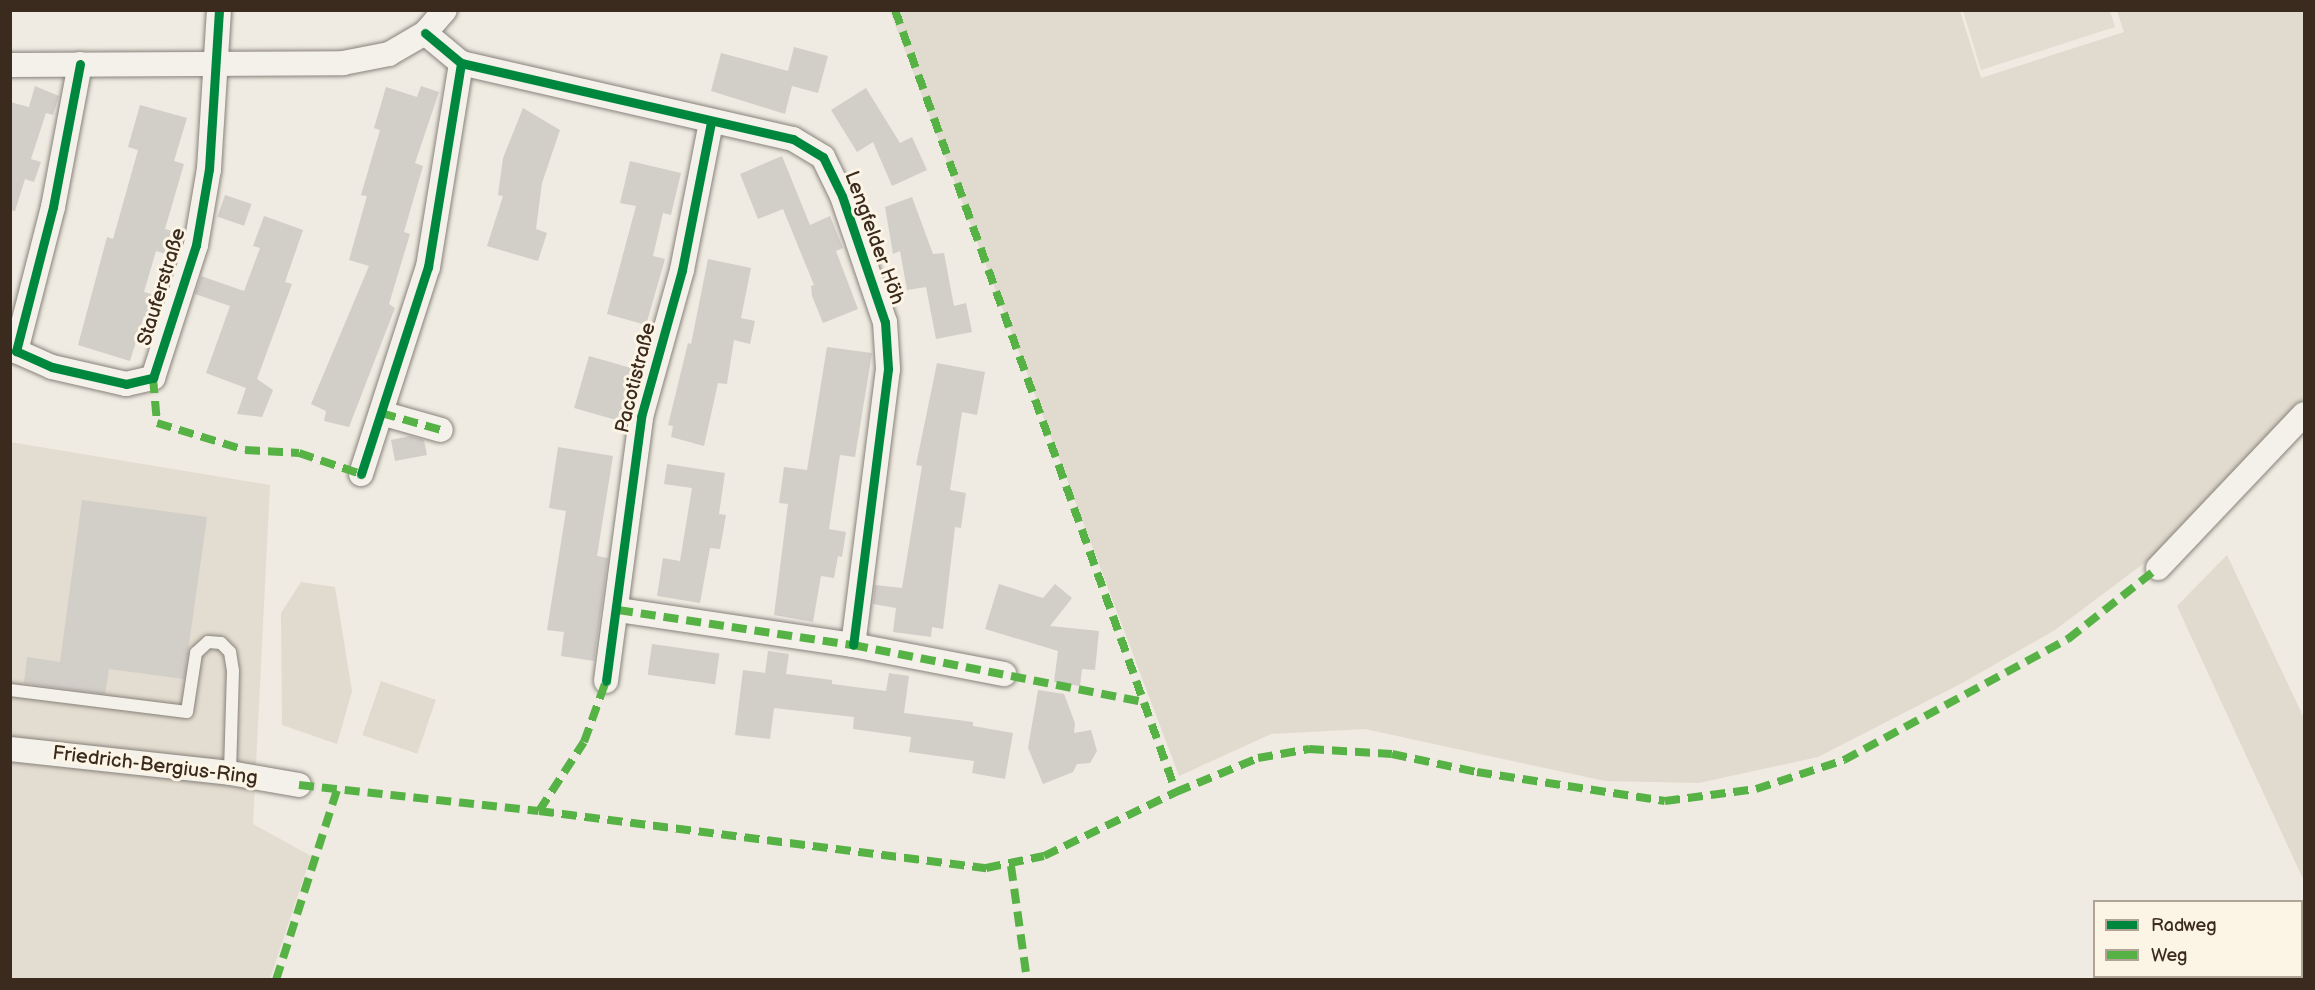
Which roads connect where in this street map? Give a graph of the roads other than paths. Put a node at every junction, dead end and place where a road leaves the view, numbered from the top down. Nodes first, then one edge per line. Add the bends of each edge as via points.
1 (219, 10) edge
2 (445, 10) edge
3 (425, 33) junction
4 (461, 63) junction
5 (80, 64) junction
6 (218, 64) junction
7 (10, 65) edge
8 (711, 122) junction
9 (13, 352) edge
10 (381, 413) junction
11 (2304, 414) edge
12 (441, 430) dead end
13 (361, 474) dead end
14 (2158, 568) dead end
15 (618, 610) junction
16 (853, 645) junction
17 (1004, 674) dead end
18 (606, 681) dead end
19 (10, 690) edge
20 (10, 748) edge
21 (230, 773) junction
22 (299, 785) dead end

1 - 6 street
2 - 3 street
3 - 4 street, Lengfelder Höh
3 - 6 street via 389,54 343,63
4 - 8 street, Lengfelder Höh
4 - 10 street via 428,267
5 - 6 street
5 - 7 street
5 - 9 street, Stauferstraße via 53,207
6 - 9 street, Stauferstraße via 209,169 196,245 153,378 126,384
8 - 15 street, Pacotistraße via 682,270 641,417
8 - 16 street, Lengfelder Höh via 793,139 823,157 842,196 885,322 888,369
10 - 12 street
10 - 13 street
11 - 14 street
15 - 16 street
15 - 18 street, Pacotistraße
16 - 17 street
19 - 21 lane via 187,712 196,652 208,642 221,643 230,652 233,671
20 - 21 street, Friedrich-Bergius-Ring
21 - 22 street, Friedrich-Bergius-Ring

